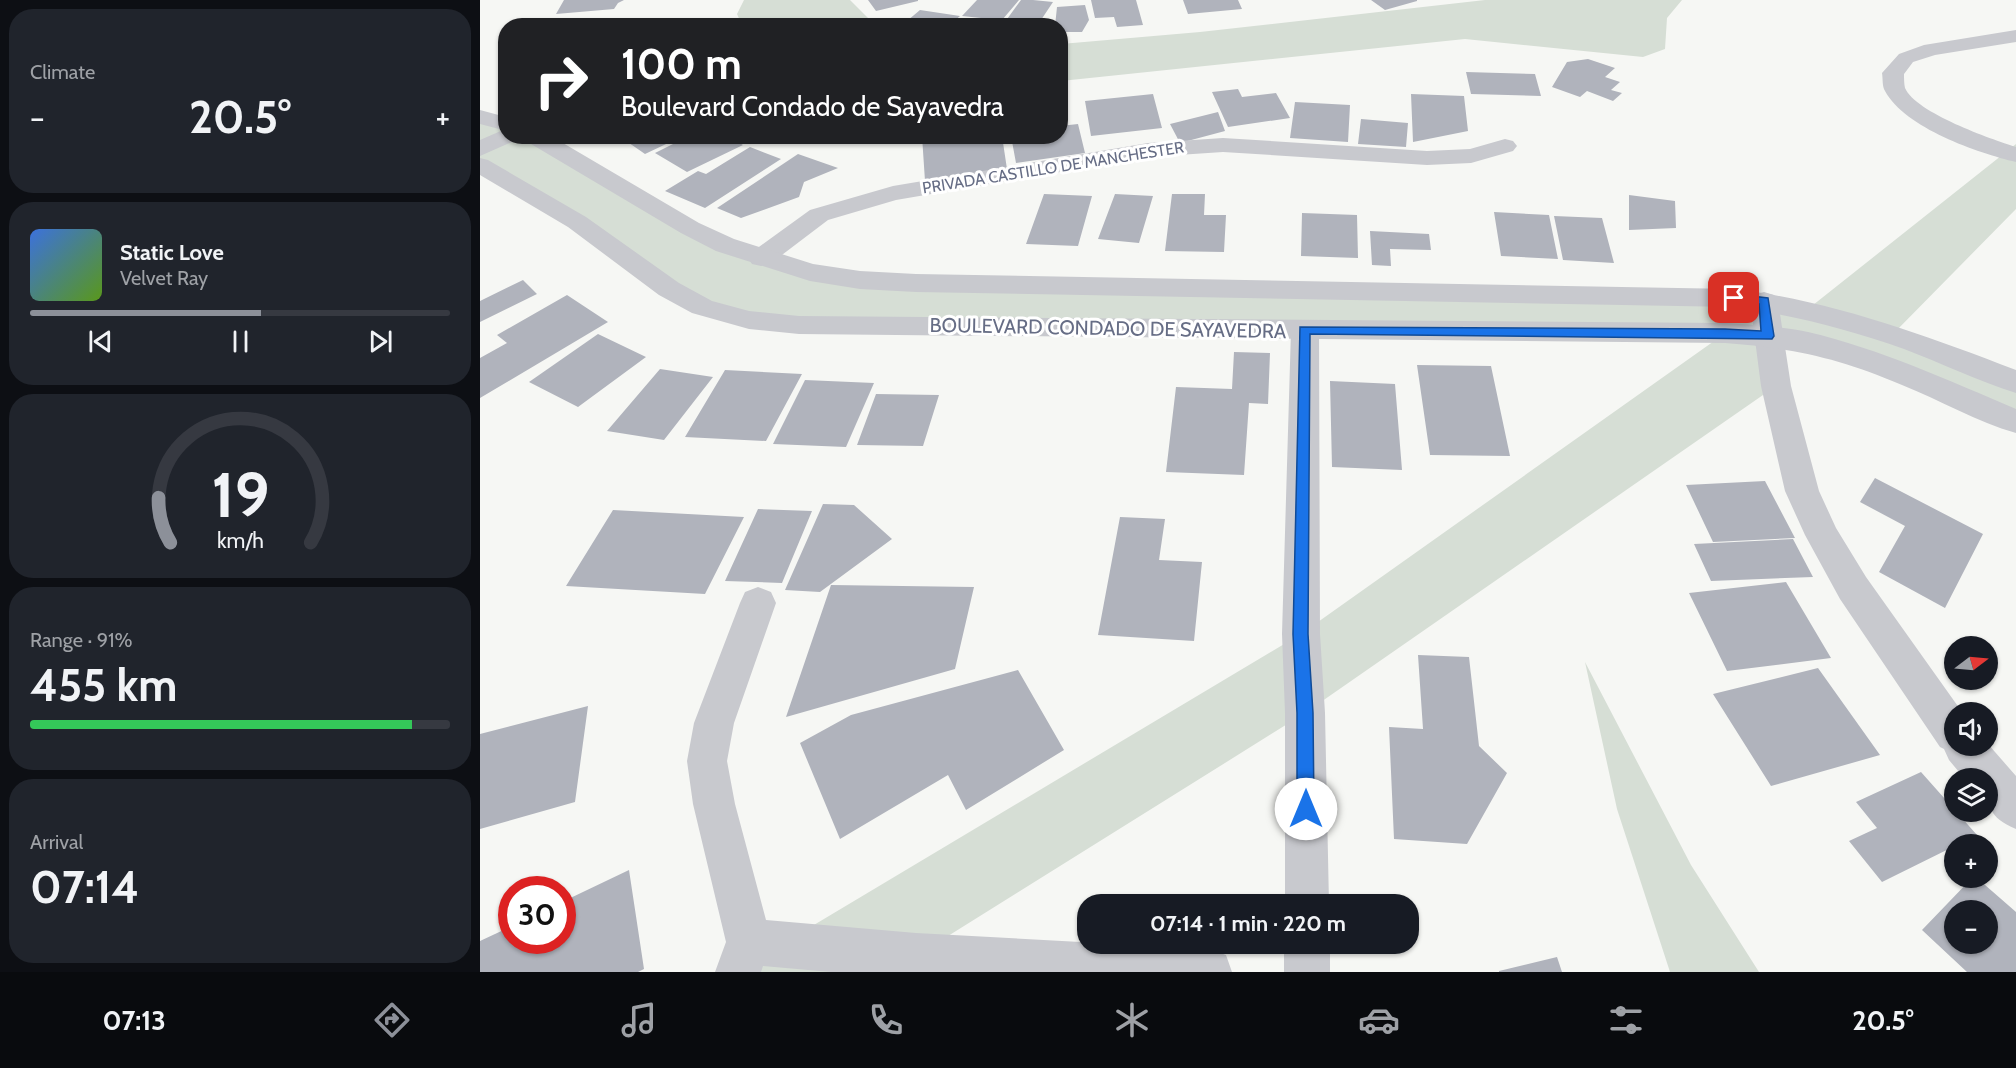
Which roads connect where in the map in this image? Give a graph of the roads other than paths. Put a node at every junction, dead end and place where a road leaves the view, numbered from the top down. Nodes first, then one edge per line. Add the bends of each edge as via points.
1 (2016, 36) edge
2 (480, 117) edge
3 (498, 122) edge
4 (498, 140) edge
5 (548, 144) edge
6 (1505, 146) dead end
7 (480, 149) edge
8 (2016, 155) edge
9 (480, 165) edge
10 (761, 258) junction
11 (1764, 301) junction
12 (1305, 330) junction
13 (1768, 336) junction
14 (2016, 382) edge
15 (2016, 422) edge
16 (758, 603) dead end
17 (1944, 720) edge
18 (1972, 756) edge
19 (2016, 808) edge
20 (1306, 894) edge
21 (1307, 954) edge
22 (744, 957) edge
23 (1209, 972) edge
24 (1307, 972) edge

1 - 8 street via 1931,49 1906,58 1893,73 1896,91 1914,109 1945,128
2 - 3 street
4 - 7 street
5 - 10 street via 690,228
6 - 10 street, PRIVADA CASTILLO DE MANCHESTER via 1471,156 1427,158 1223,145 1148,150 893,193 819,215
9 - 12 street, BOULEVARD CONDADO DE SAYAVEDRA via 577,222 669,289 702,307 749,320 800,325
10 - 11 street via 820,274 916,283
11 - 13 street
11 - 14 street via 1884,331
12 - 13 street, BOULEVARD CONDADO DE SAYAVEDRA
12 - 20 street via 1301,634
13 - 15 street, BOULEVARD CONDADO DE SAYAVEDRA via 1805,341 1850,354
13 - 17 street via 1802,491 1822,535 1853,588
16 - 22 street via 714,723 707,761
18 - 19 street
21 - 24 street
22 - 23 street via 916,956

